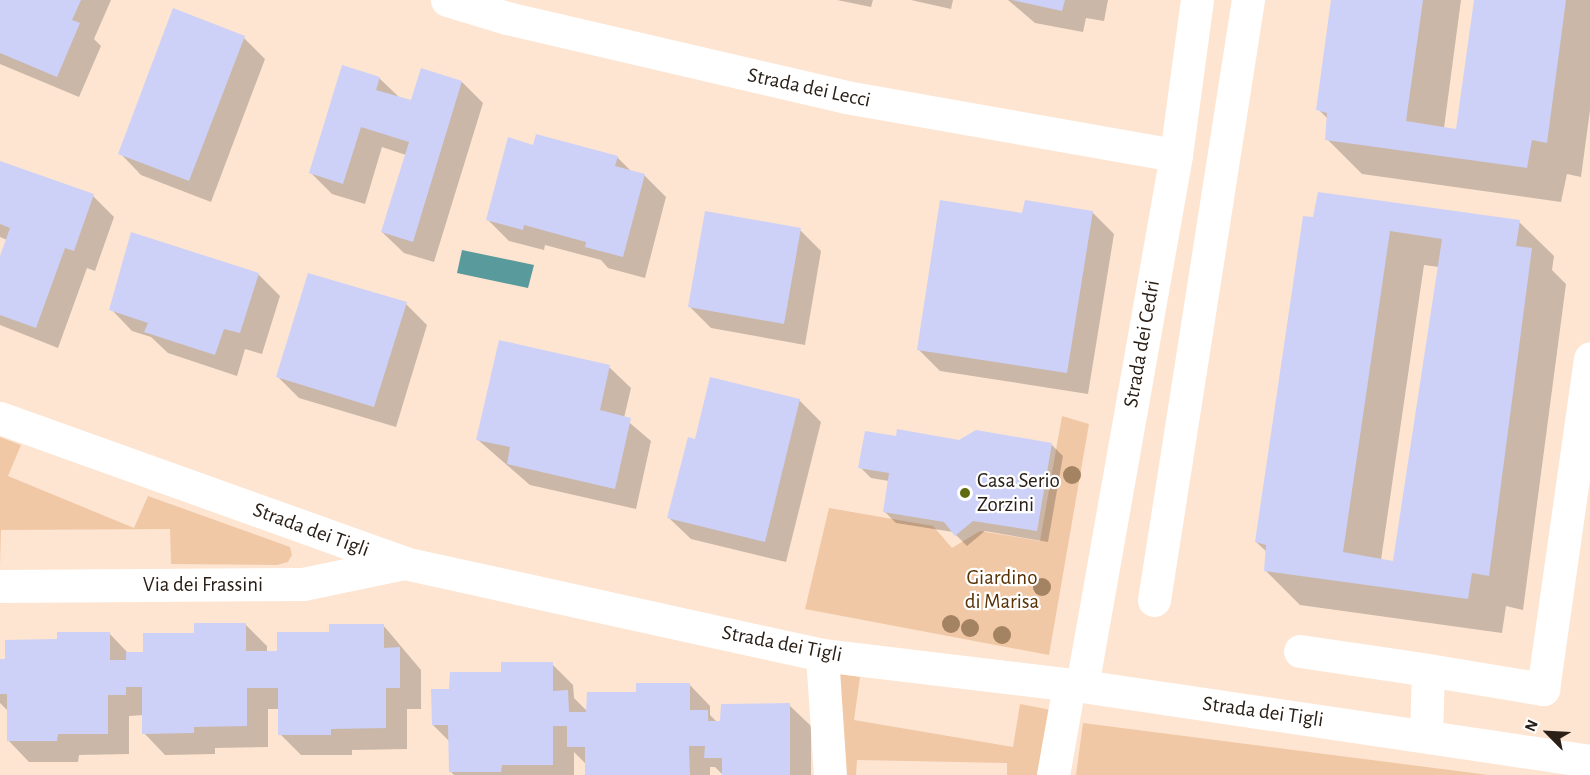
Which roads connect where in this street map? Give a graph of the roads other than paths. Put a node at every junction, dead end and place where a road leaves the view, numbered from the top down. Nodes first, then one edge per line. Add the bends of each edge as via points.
1 (447, 0) edge
2 (1197, 0) edge
3 (1248, 0) edge
4 (1224, 138) junction
5 (1177, 141) junction
6 (1590, 358) edge
7 (0, 418) edge
8 (404, 563) junction
9 (0, 586) edge
10 (1154, 600) dead end
11 (1300, 651) dead end
12 (822, 655) junction
13 (1428, 670) junction
14 (1076, 686) junction
15 (1426, 735) junction
16 (1590, 761) edge
17 (830, 775) edge
18 (1053, 775) edge

1 - 5 street, Strada dei Lecci via 507,18 846,98
2 - 5 street, Strada dei Cedri
3 - 4 street
4 - 5 street, Strada dei Lecci
4 - 10 street
5 - 14 street, Strada dei Cedri
6 - 13 street via 1543,689
7 - 8 street, Strada dei Tigli
8 - 9 street, Via dei Frassini via 303,584
8 - 12 street, Strada dei Tigli
11 - 13 street
12 - 14 street, Strada dei Tigli
12 - 17 street
13 - 15 street
14 - 15 street, Strada dei Tigli
14 - 18 street, Strada dei Cedri
15 - 16 street, Strada dei Tigli

